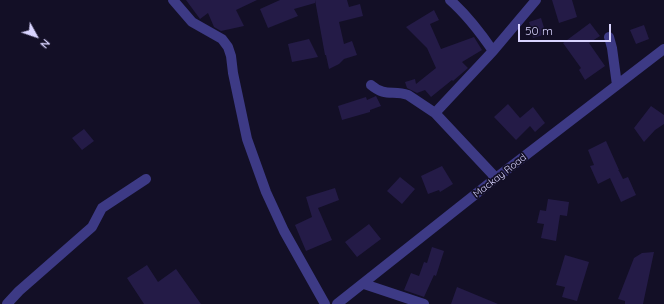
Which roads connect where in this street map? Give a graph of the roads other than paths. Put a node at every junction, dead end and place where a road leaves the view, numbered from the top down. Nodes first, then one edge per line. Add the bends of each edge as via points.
1 (173, 0) edge
2 (450, 0) edge
3 (536, 0) edge
4 (609, 37) dead end
5 (664, 49) edge
6 (493, 51) junction
7 (371, 85) dead end
8 (617, 85) junction
9 (435, 113) junction
10 (496, 178) junction
11 (146, 179) dead end
12 (364, 284) junction
13 (7, 304) edge
14 (325, 304) edge
15 (337, 304) edge
16 (424, 304) edge

1 - 14 street via 192,22 222,39 228,47 247,139 266,192 284,231
2 - 6 street via 472,22
3 - 6 street
4 - 8 street
5 - 8 street, Mackay Road
6 - 9 street
7 - 9 street via 380,92 404,94
8 - 10 street, Mackay Road
9 - 10 street
10 - 12 street, Mackay Road
11 - 13 street via 102,208 92,227
12 - 15 street, Mackay Road
12 - 16 street

